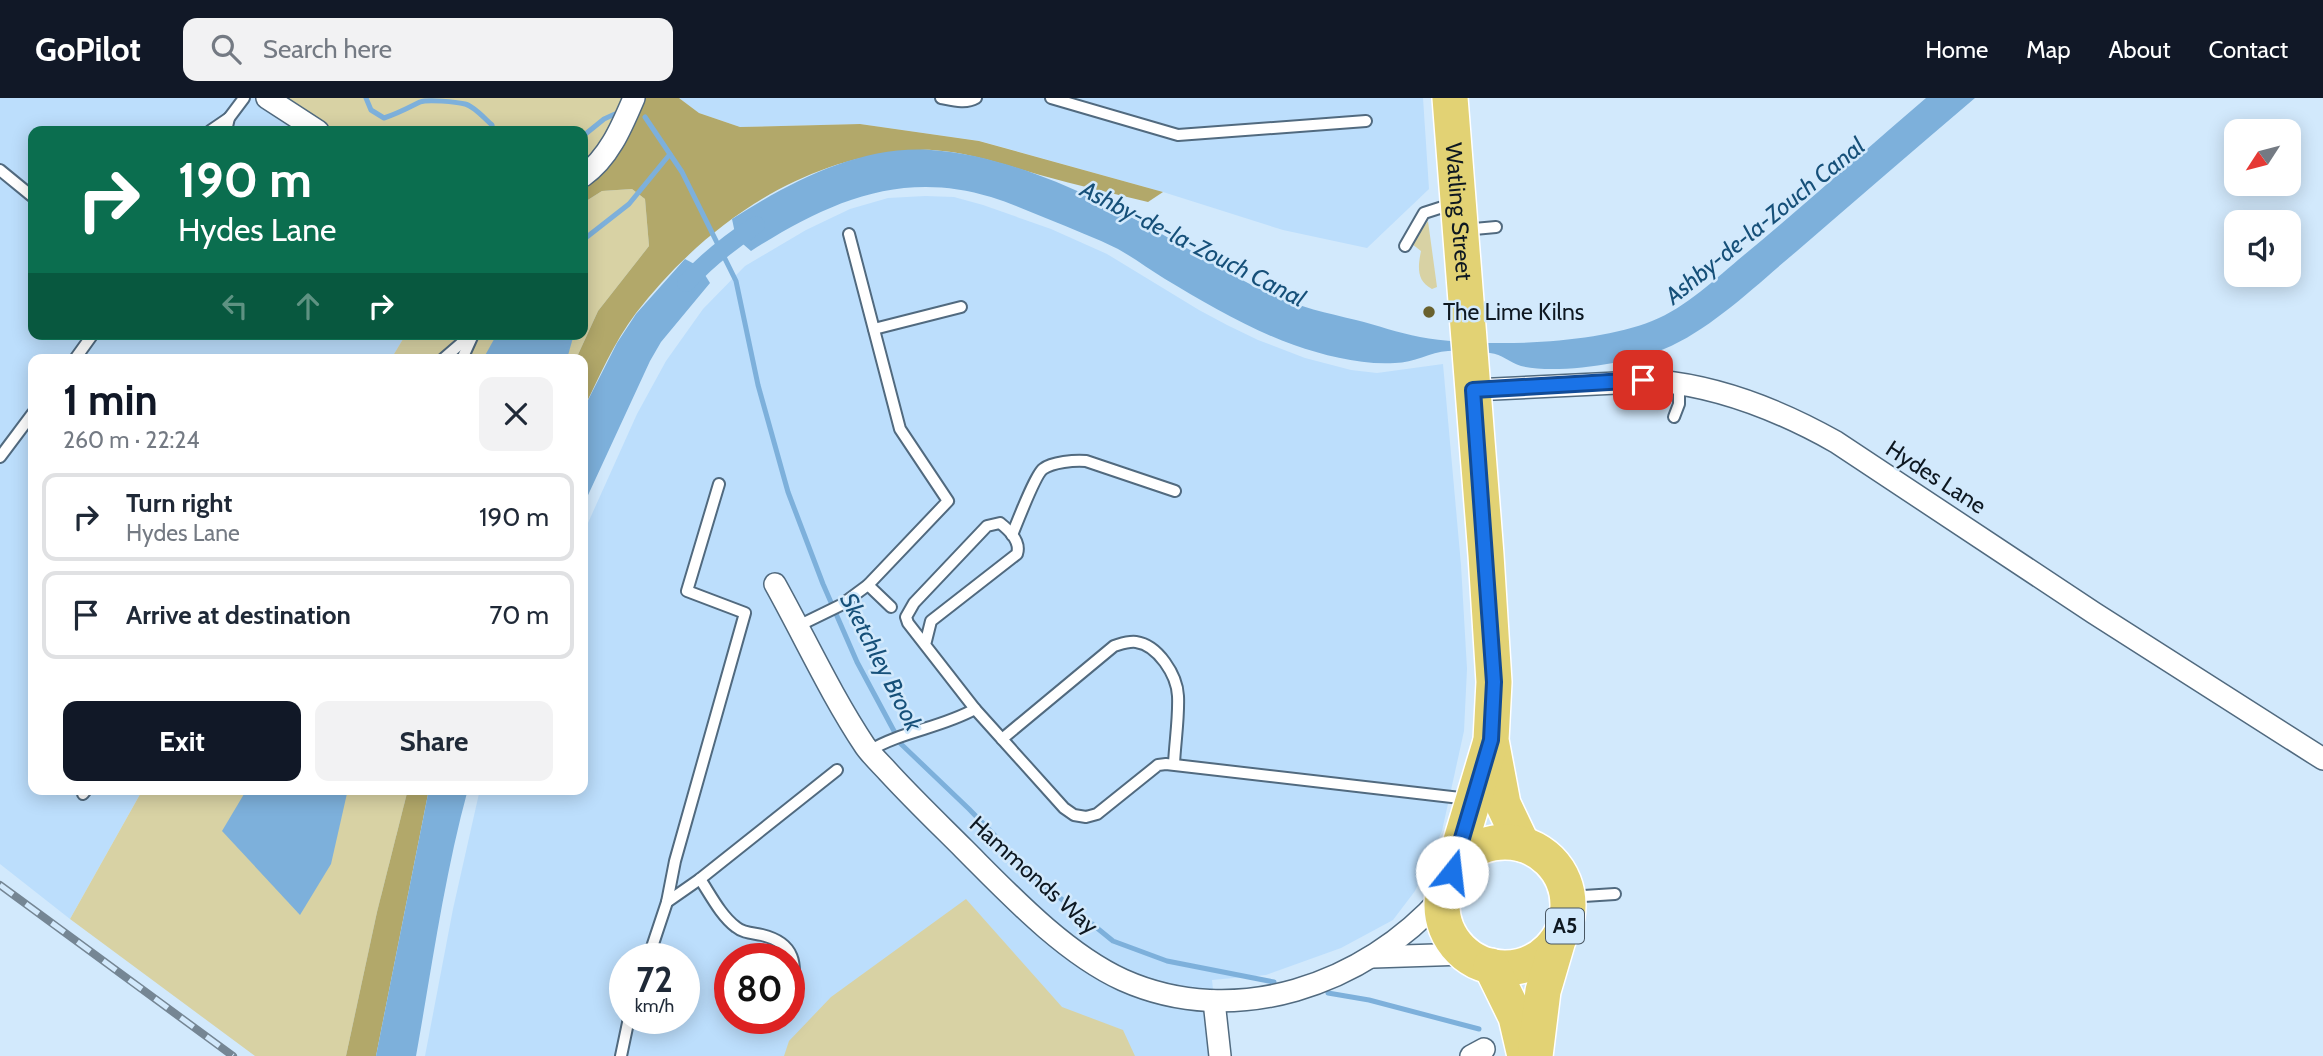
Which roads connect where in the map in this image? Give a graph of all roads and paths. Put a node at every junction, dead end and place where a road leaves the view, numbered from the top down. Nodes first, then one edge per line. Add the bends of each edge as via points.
1 (244, 98) edge
2 (267, 98) edge
3 (634, 98) edge
4 (941, 98) edge
5 (976, 98) edge
6 (1051, 98) edge
7 (1450, 98) edge
8 (229, 118) junction
9 (1366, 121) dead end
10 (217, 126) edge
11 (225, 126) edge
12 (310, 126) edge
13 (0, 170) edge
14 (588, 173) edge
15 (28, 193) edge
16 (1459, 216) junction
17 (1496, 227) dead end
18 (849, 234) dead end
19 (1405, 246) dead end
20 (961, 307) dead end
21 (874, 330) junction
22 (465, 340) edge
23 (449, 354) edge
24 (1472, 379) junction
25 (1679, 383) junction
26 (1674, 416) dead end
27 (28, 420) edge
28 (0, 457) edge
29 (719, 484) dead end
30 (1175, 491) dead end
31 (1012, 535) junction
32 (775, 584) dead end
33 (868, 585) junction
34 (891, 607) dead end
35 (805, 623) junction
36 (925, 645) junction
37 (975, 709) junction
38 (1002, 740) junction
39 (1491, 740) junction
40 (876, 747) junction
41 (2323, 759) edge
42 (1174, 764) junction
43 (837, 771) dead end
44 (1472, 800) junction
45 (1522, 844) junction
46 (700, 878) junction
47 (1447, 884) junction
48 (1615, 894) dead end
49 (1568, 897) junction
50 (667, 902) junction
51 (1558, 940) junction
52 (653, 943) edge
53 (780, 943) edge
54 (1373, 957) junction
55 (1478, 960) junction
56 (1214, 1001) junction
57 (626, 1034) edge
58 (621, 1056) edge
59 (1220, 1056) edge
60 (1525, 1056) edge
61 (1535, 1056) edge

1 - 8 lane
2 - 12 street
3 - 14 street via 615,139
4 - 5 lane
6 - 9 lane via 1178,135
7 - 16 highway, Watling Street
8 - 10 lane
8 - 11 lane
13 - 15 lane
16 - 17 lane
16 - 19 lane via 1424,213
16 - 24 highway, Watling Street
18 - 21 lane
20 - 21 lane
21 - 33 lane via 900,429 948,501
22 - 23 lane
24 - 25 street, Hydes Lane
24 - 39 highway via 1494,682
25 - 26 lane
25 - 41 street, Hydes Lane via 1743,400 1836,442
27 - 28 lane
29 - 50 lane via 687,591 746,613
30 - 31 lane via 1086,461 1050,466 1040,472
31 - 36 lane via 1017,554 931,621
31 - 36 lane via 1000,523 987,526 914,603 906,617
32 - 35 street, Hammonds Way
33 - 34 lane
33 - 35 lane
35 - 40 street, Hammonds Way via 837,700
36 - 37 lane
37 - 38 lane
37 - 40 lane
38 - 42 lane via 1054,798 1074,815 1086,817 1097,814 1158,765
38 - 42 lane via 1114,646 1138,642 1151,648 1172,675 1178,694
39 - 44 highway
39 - 45 highway via 1503,804
40 - 56 street, Hammonds Way via 985,870 1077,952 1122,979 1173,996
42 - 44 lane
43 - 46 lane
44 - 47 highway
45 - 47 highway via 1482,846 1465,856
45 - 49 highway, A5 via 1553,863
46 - 50 lane
46 - 53 lane via 736,928
47 - 54 street, Hammonds Way via 1411,929
47 - 55 highway via 1444,918 1448,928
48 - 49 lane
49 - 51 highway, A5
50 - 52 lane
51 - 55 highway, A5 via 1545,954 1510,968
51 - 61 highway, A5 via 1543,991
54 - 55 street, Hammonds Way
54 - 56 street, Hammonds Way via 1280,996
55 - 60 highway via 1516,1017
56 - 59 street
57 - 58 lane

